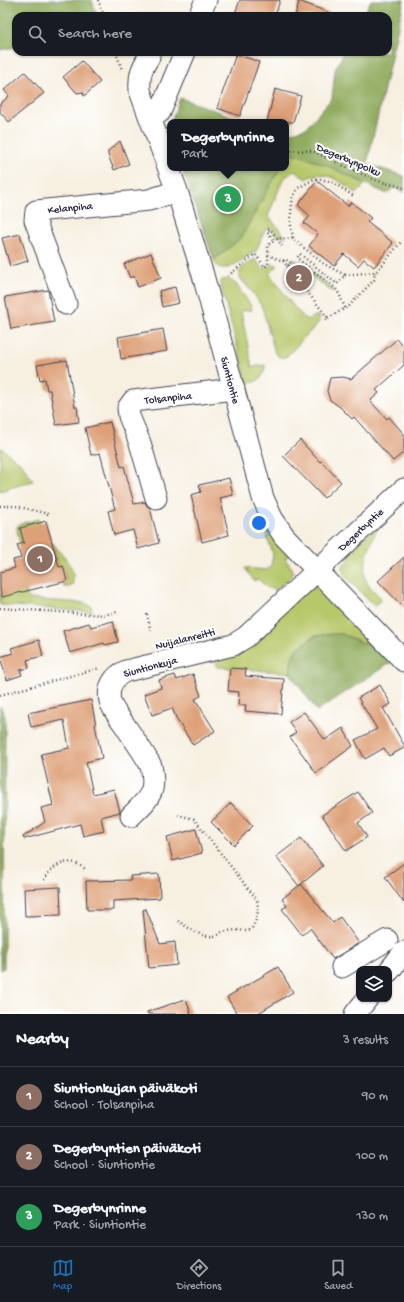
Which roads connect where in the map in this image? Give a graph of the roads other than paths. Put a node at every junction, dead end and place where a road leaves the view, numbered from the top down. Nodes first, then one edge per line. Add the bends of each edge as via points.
1 (206, 0) edge
2 (201, 12) edge
3 (183, 56) edge
4 (149, 57) dead end
5 (150, 118) junction
6 (167, 165) edge
7 (169, 171) edge
8 (177, 191) junction
9 (66, 304) dead end
10 (234, 389) junction
11 (404, 489) edge
12 (156, 498) dead end
13 (317, 570) junction
14 (404, 661) edge
15 (131, 816) dead end
16 (387, 940) dead end
17 (404, 952) edge
18 (342, 967) dead end
19 (392, 967) edge
20 (365, 1002) edge
21 (355, 1014) edge

1 - 2 street
3 - 5 street via 160,112
4 - 5 street, Siuntiontie via 142,67 140,91
5 - 6 street, Siuntiontie
7 - 8 street, Siuntiontie
8 - 9 street, Kelanpiha via 149,200 36,211 35,220
8 - 10 street, Siuntiontie via 204,275
10 - 12 street, Tolsanpiha via 133,401 128,408 129,416 140,443
10 - 13 street, Siuntiontie via 261,492 272,518 284,536
11 - 13 street, Degerbyntie
13 - 14 street, Siuntiontie
13 - 15 street, Siuntionkuja via 246,637 233,645 126,671 113,680 109,694 113,708 152,766 154,776 149,797
16 - 18 street
17 - 19 street
20 - 21 street

